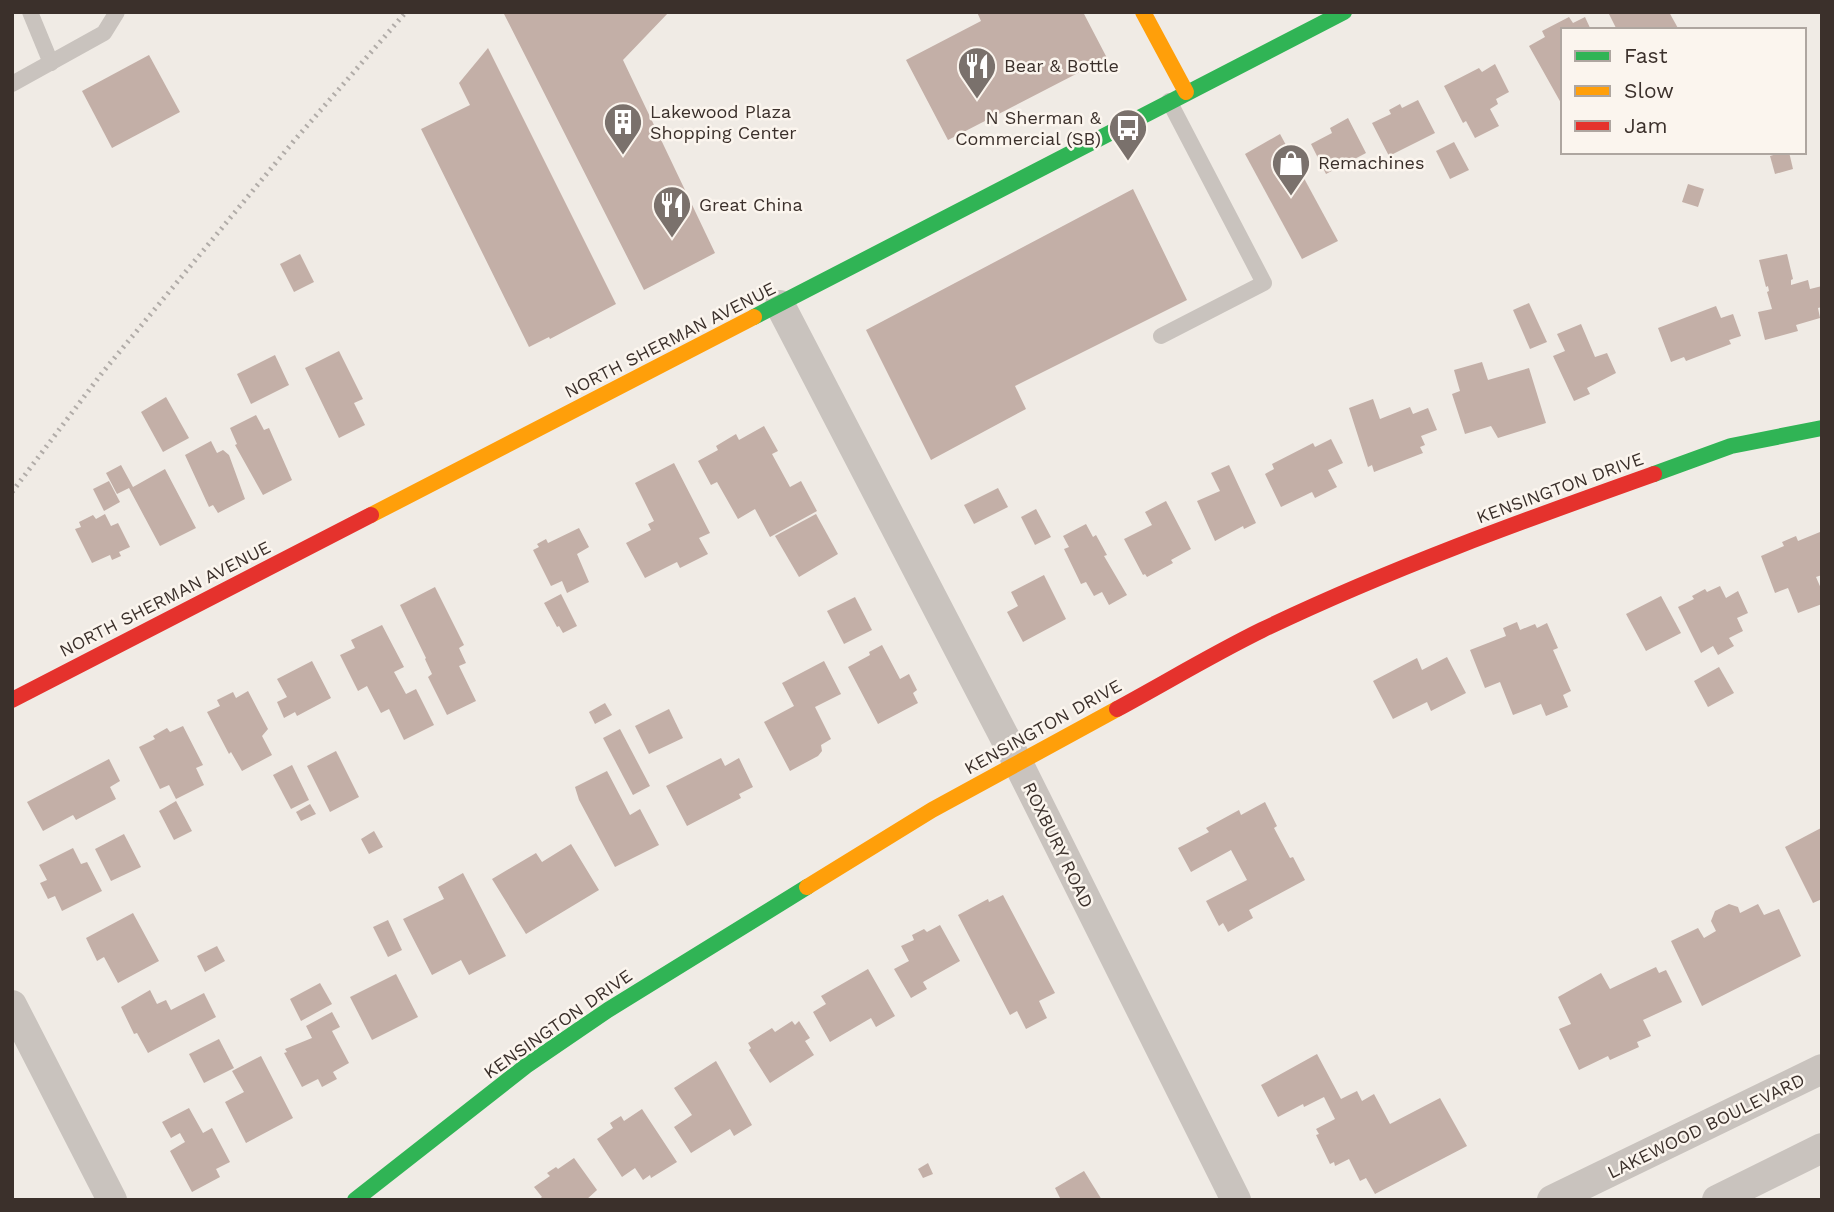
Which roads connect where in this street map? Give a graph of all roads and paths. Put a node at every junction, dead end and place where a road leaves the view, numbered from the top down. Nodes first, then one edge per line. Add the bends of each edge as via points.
1 (30, 12) edge
2 (117, 12) edge
3 (1143, 12) edge
4 (1344, 12) edge
5 (51, 62) junction
6 (12, 84) edge
7 (1186, 92) junction
8 (1169, 101) junction
9 (780, 305) junction
10 (1161, 336) dead end
11 (1822, 428) edge
12 (12, 700) edge
13 (1018, 763) junction
14 (15, 1015) edge
15 (1822, 1069) edge
16 (1822, 1148) edge
17 (112, 1200) edge
18 (355, 1200) edge
19 (1236, 1200) edge
20 (1552, 1200) edge
21 (1717, 1200) edge

1 - 5 lane
2 - 5 lane via 103,33
3 - 7 street
4 - 7 street, NORTH SHERMAN AVENUE via 1302,27
5 - 6 lane
7 - 8 street, NORTH SHERMAN AVENUE
8 - 9 street, NORTH SHERMAN AVENUE
8 - 10 lane via 1264,283
9 - 12 street, NORTH SHERMAN AVENUE
9 - 13 street, ROXBURY ROAD
11 - 13 street, KENSINGTON DRIVE via 1731,446 1504,528 1323,602 1260,631
13 - 18 street, KENSINGTON DRIVE via 932,810 608,1010 526,1066
13 - 19 street, ROXBURY ROAD
14 - 17 street
15 - 20 street, LAKEWOOD BOULEVARD
16 - 21 street

